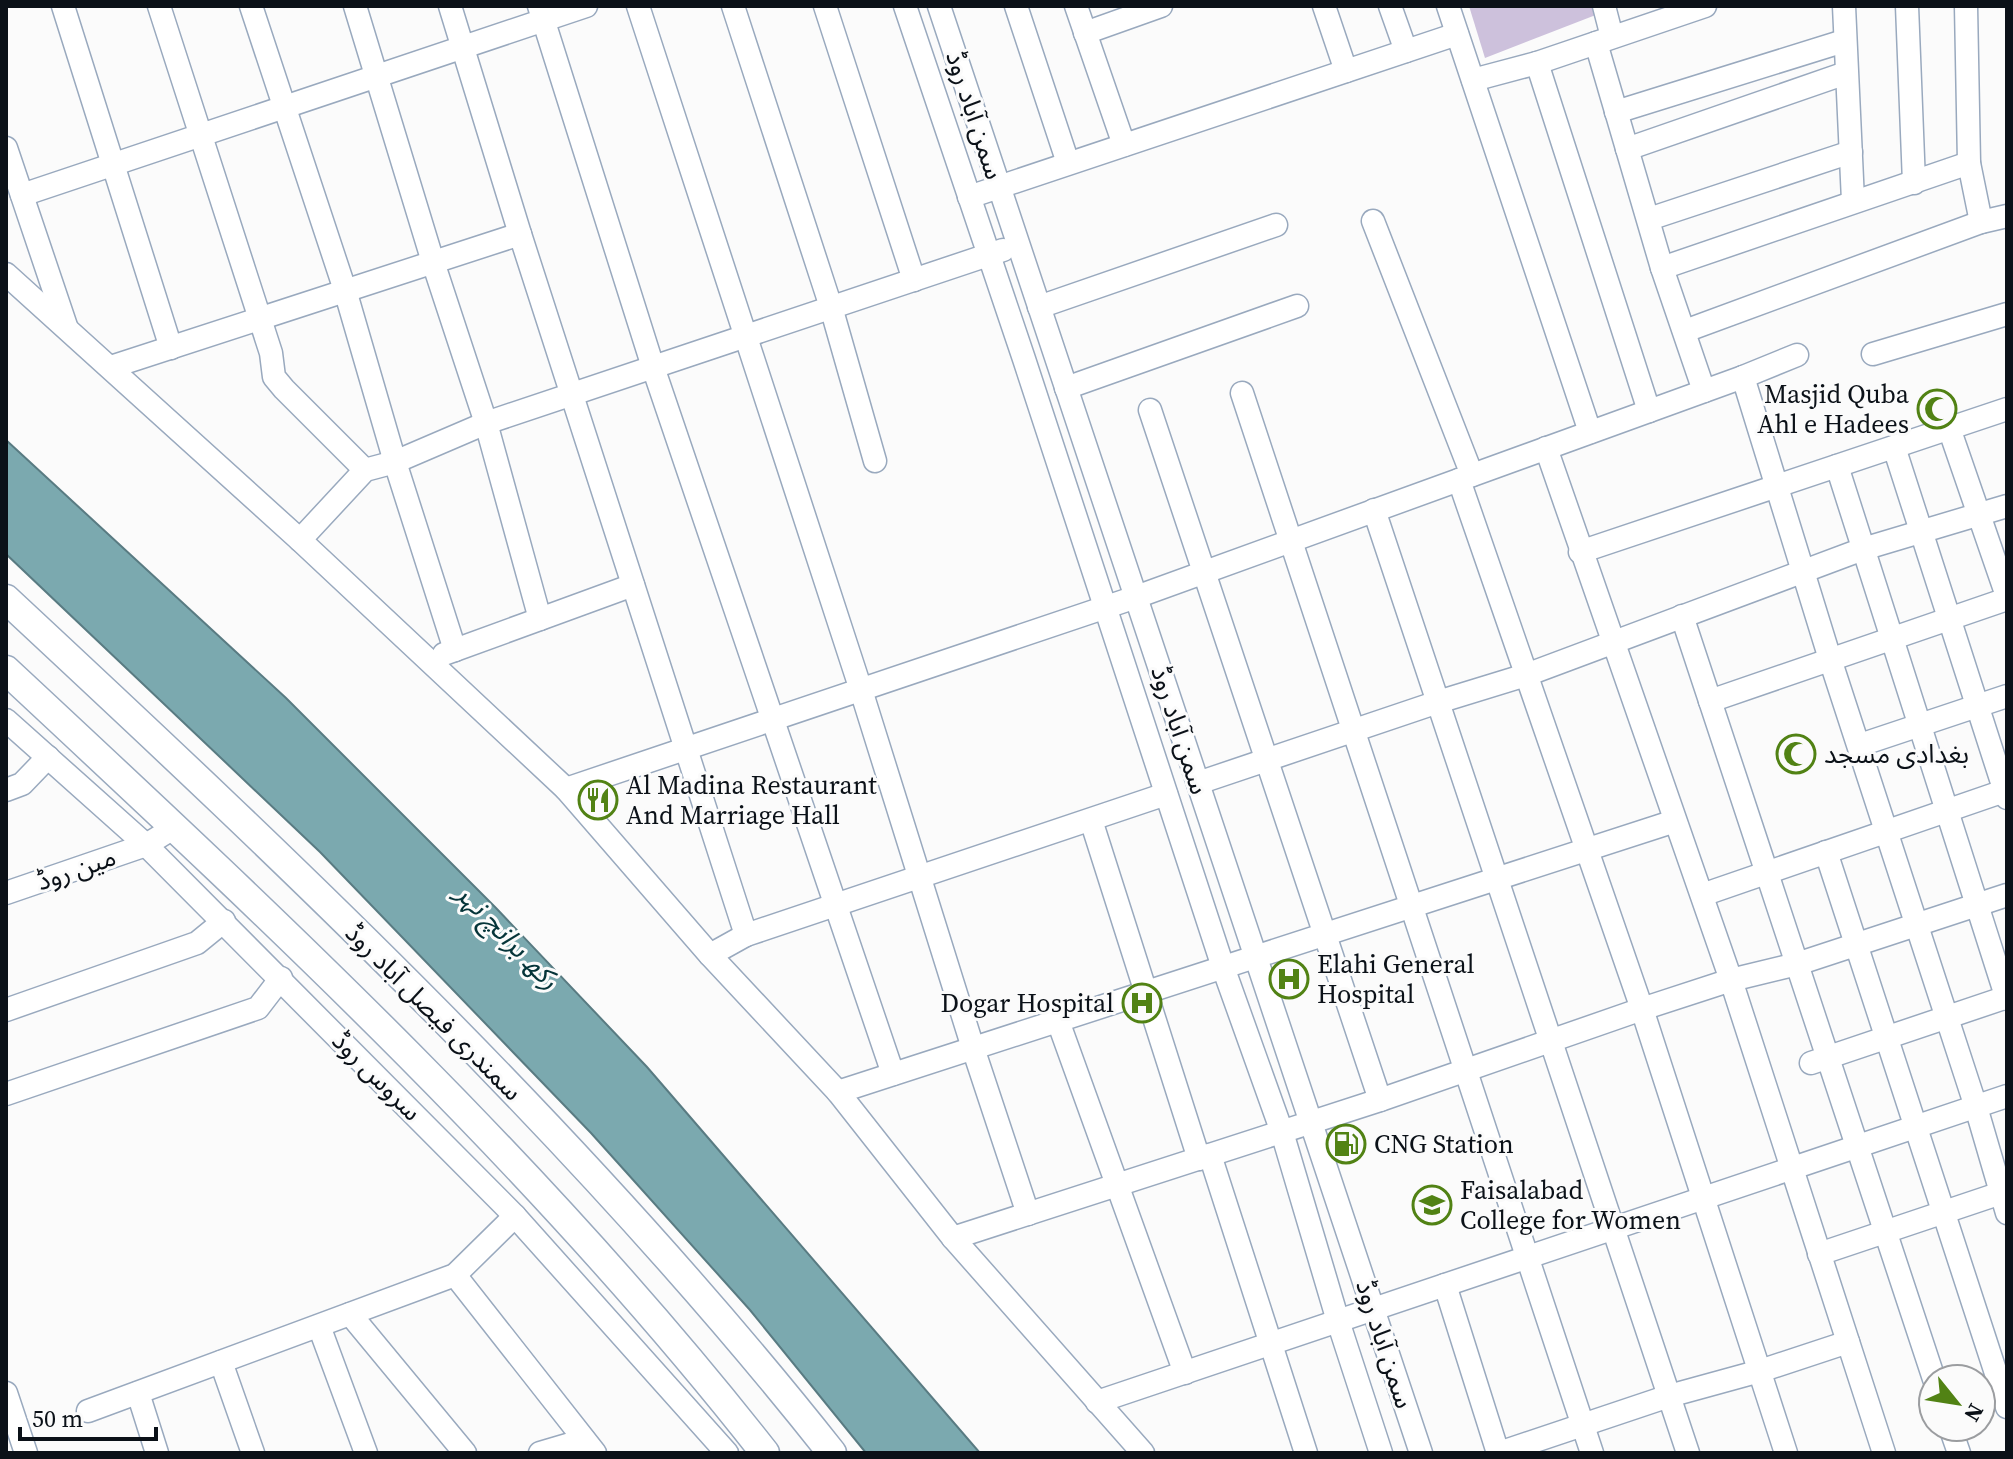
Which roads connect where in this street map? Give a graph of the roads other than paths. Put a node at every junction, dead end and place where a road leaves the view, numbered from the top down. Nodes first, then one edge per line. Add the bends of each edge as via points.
1 (63, 6) edge
2 (159, 6) edge
3 (251, 6) edge
4 (355, 6) edge
5 (450, 6) edge
6 (586, 6) edge
7 (638, 6) edge
8 (733, 6) edge
9 (826, 6) edge
10 (905, 6) edge
11 (939, 6) edge
12 (1016, 6) edge
13 (1076, 6) edge
14 (1324, 6) edge
15 (1390, 6) edge
16 (1448, 6) edge
17 (1604, 6) edge
18 (1705, 6) edge
19 (1844, 6) edge
20 (1907, 6) edge
21 (1966, 6) edge
22 (1149, 8) edge
23 (541, 13) edge
24 (1085, 33) junction
25 (1457, 34) junction
26 (1604, 40) junction
27 (1844, 41) junction
28 (464, 47) junction
29 (1406, 51) junction
30 (1537, 63) junction
31 (1346, 71) junction
32 (1846, 73) junction
33 (377, 76) junction
34 (1473, 80) junction
35 (283, 108) junction
36 (1616, 112) junction
37 (202, 135) junction
38 (1124, 145) junction
39 (6, 148) edge
40 (1627, 149) junction
41 (1851, 152) junction
42 (1068, 163) junction
43 (1969, 163) junction
44 (114, 164) junction
45 (1914, 183) junction
46 (999, 186) junction
47 (22, 195) junction
48 (969, 197) junction
49 (1853, 201) junction
50 (2007, 216) edge
51 (1649, 219) junction
52 (1373, 221) dead end
53 (1981, 222) junction
54 (1276, 225) dead end
55 (520, 234) junction
56 (1018, 244) junction
57 (989, 254) junction
58 (433, 262) junction
59 (1662, 268) junction
60 (6, 274) edge
61 (914, 280) junction
62 (345, 290) junction
63 (1297, 306) dead end
64 (831, 307) junction
65 (1039, 307) junction
66 (2007, 314) edge
67 (259, 319) junction
68 (68, 331) junction
69 (1685, 331) junction
70 (745, 336) junction
71 (171, 348) junction
72 (1873, 354) dead end
73 (1797, 355) dead end
74 (111, 367) junction
75 (653, 367) junction
76 (1743, 377) junction
77 (1066, 388) junction
78 (1704, 391) junction
79 (1242, 393) dead end
80 (573, 394) junction
81 (2007, 409) edge
82 (1150, 410) dead end
83 (1649, 411) junction
84 (486, 423) junction
85 (1949, 428) junction
86 (1590, 432) junction
87 (1894, 447) junction
88 (1546, 448) junction
89 (875, 461) dead end
90 (395, 462) junction
91 (1837, 466) junction
92 (365, 470) junction
93 (1465, 477) junction
94 (1775, 487) junction
95 (2007, 506) edge
96 (1374, 510) junction
97 (1980, 514) junction
98 (1922, 533) junction
99 (300, 540) junction
100 (1291, 540) junction
101 (1863, 549) junction
102 (1580, 552) junction
103 (1804, 570) junction
104 (1204, 572) junction
105 (633, 585) junction
106 (1136, 597) junction
107 (2007, 597) edge
108 (6, 599) edge
109 (1104, 607) junction
110 (1682, 616) junction
111 (540, 619) junction
112 (1949, 619) junction
113 (1891, 638) junction
114 (1614, 642) junction
115 (455, 650) junction
116 (1830, 659) junction
117 (428, 660) junction
118 (6, 670) edge
119 (1526, 675) junction
120 (861, 690) junction
121 (2007, 696) edge
122 (1710, 701) junction
123 (1438, 702) junction
124 (1977, 706) junction
125 (6, 720) edge
126 (774, 720) junction
127 (1921, 725) junction
128 (1354, 732) junction
129 (1860, 745) junction
130 (685, 750) junction
131 (48, 757) junction
132 (1266, 762) junction
133 (1198, 783) junction
134 (566, 789) junction
135 (6, 790) edge
136 (2006, 793) edge
137 (1166, 794) junction
138 (1948, 810) junction
139 (1091, 820) junction
140 (1675, 821) junction
141 (175, 827) junction
142 (1888, 831) junction
143 (146, 845) junction
144 (1588, 849) junction
145 (1826, 852) junction
146 (1767, 873) junction
147 (920, 877) junction
148 (1497, 879) junction
149 (6, 893) edge
150 (1702, 895) junction
151 (2007, 895) edge
152 (835, 905) junction
153 (1977, 905) junction
154 (1412, 906) junction
155 (224, 921) junction
156 (1917, 924) junction
157 (1324, 934) junction
158 (746, 935) junction
159 (1856, 945) junction
160 (710, 955) junction
161 (1255, 957) junction
162 (1797, 964) junction
163 (1223, 967) junction
164 (281, 978) junction
165 (1731, 980) junction
166 (1147, 992) junction
167 (2007, 997) edge
168 (1642, 1009) junction
169 (6, 1010) edge
170 (1946, 1017) junction
171 (1058, 1021) junction
172 (1887, 1037) junction
173 (1551, 1040) junction
174 (973, 1048) junction
175 (1819, 1060) junction
176 (1466, 1069) junction
177 (893, 1074) junction
178 (838, 1092) junction
179 (6, 1094) edge
180 (2007, 1096) edge
181 (1380, 1100) junction
182 (1976, 1107) junction
183 (1313, 1123) junction
184 (1916, 1127) junction
185 (1282, 1132) junction
186 (1857, 1147) junction
187 (1204, 1157) junction
188 (1793, 1168) junction
189 (1118, 1185) junction
190 (1705, 1198) junction
191 (2005, 1199) edge
192 (1944, 1212) junction
193 (1028, 1214) junction
194 (515, 1216) junction
195 (1614, 1228) junction
196 (1885, 1231) junction
197 (953, 1238) junction
198 (1819, 1254) junction
199 (1529, 1257) junction
200 (455, 1275) junction
201 (1445, 1285) junction
202 (1373, 1310) junction
203 (350, 1314) junction
204 (1338, 1321) junction
205 (319, 1326) junction
206 (1848, 1342) junction
207 (1270, 1344) junction
208 (221, 1362) junction
209 (1929, 1363) edge
210 (1760, 1371) junction
211 (1185, 1373) junction
212 (6, 1393) edge
213 (138, 1393) junction
214 (1669, 1396) junction
215 (1097, 1402) junction
216 (2007, 1407) edge
217 (88, 1411) dead end
218 (1582, 1424) junction
219 (590, 1446) edge
220 (26, 1453) edge
221 (157, 1453) edge
222 (253, 1453) edge
223 (366, 1453) edge
224 (465, 1453) edge
225 (540, 1453) edge
226 (727, 1453) edge
227 (765, 1453) edge
228 (832, 1453) edge
229 (1143, 1453) edge
230 (1306, 1453) edge
231 (1381, 1453) edge
232 (1421, 1453) edge
233 (1498, 1453) edge
234 (1592, 1453) edge
235 (1688, 1453) edge
236 (1786, 1453) edge
237 (1884, 1453) edge

1 - 44 street
2 - 37 street
3 - 35 street
4 - 33 street
5 - 28 street
6 - 23 street
7 - 70 street
8 - 64 street
9 - 61 street
10 - 48 street, سمن آباد روڈ
11 - 46 street, سمن آباد روڈ
12 - 42 street
13 - 24 street
14 - 31 street
15 - 29 street
16 - 25 street
17 - 26 street
18 - 26 street
19 - 27 street
20 - 45 street
21 - 43 street
22 - 24 street
23 - 28 street
23 - 75 street
24 - 38 street
25 - 29 street
25 - 34 street
26 - 30 street
26 - 36 street
27 - 32 street
27 - 36 street
28 - 33 street
28 - 55 street
29 - 31 street
30 - 34 street
30 - 83 street
31 - 38 street
32 - 40 street
32 - 41 street
33 - 35 street
33 - 58 street
34 - 86 street
35 - 37 street
35 - 62 street
36 - 40 street
37 - 44 street
37 - 67 street
38 - 42 street
39 - 47 street
40 - 51 street
41 - 49 street
41 - 51 street
42 - 46 street
43 - 45 street
43 - 53 street
44 - 47 street
44 - 71 street
45 - 49 street
46 - 48 street
46 - 56 street, سمن آباد روڈ
47 - 68 street
48 - 57 street, سمن آباد روڈ
49 - 59 street
50 - 53 street
51 - 59 street
52 - 93 street
53 - 69 street
54 - 65 street
55 - 58 street
55 - 80 street
56 - 57 street
56 - 65 street, سمن آباد روڈ
57 - 61 street
57 - 109 street, سمن آباد روڈ
58 - 62 street
58 - 84 street
59 - 69 street
60 - 68 street
61 - 64 street
62 - 67 street
62 - 90 street
63 - 77 street
64 - 70 street
64 - 89 street
65 - 77 street, سمن آباد روڈ
66 - 72 street
67 - 71 street
67 - 92 street via 274,377
68 - 74 street
69 - 78 street
70 - 75 street
70 - 120 street
71 - 74 street
73 - 76 street
74 - 99 street
75 - 80 street
75 - 126 street
76 - 78 street
76 - 94 street
77 - 106 street, سمن آباد روڈ
78 - 83 street
79 - 100 street
80 - 84 street
80 - 105 street
81 - 85 street
82 - 104 street
83 - 86 street
84 - 90 street
84 - 111 street
85 - 87 street
85 - 97 street
86 - 88 street
87 - 91 street
87 - 98 street
88 - 93 street
88 - 102 street
90 - 92 street
90 - 115 street
91 - 94 street
91 - 101 street
92 - 99 street
93 - 96 street
93 - 119 street
94 - 102 street
94 - 103 street
95 - 97 street
96 - 100 street
96 - 123 street
97 - 98 street
97 - 107 street
98 - 101 street
98 - 112 street
99 - 117 street
100 - 104 street
100 - 128 street
101 - 103 street
101 - 113 street
102 - 114 street
103 - 110 street
103 - 116 street
104 - 106 street
104 - 132 street
105 - 111 street
105 - 130 street
106 - 109 street
106 - 133 street, سمن آباد روڈ
107 - 112 street
108 - 228 main road, سمندری فیصل آباد روڈ via 429,1004 572,1152 765,1369
109 - 120 street
109 - 137 street, سمن آباد روڈ
110 - 114 street
110 - 122 street
111 - 115 street
112 - 113 street
112 - 124 street
113 - 116 street
113 - 127 street
114 - 119 street
114 - 140 street
115 - 117 street
116 - 122 street
116 - 129 street
117 - 134 street
118 - 141 main road, سمندری فیصل آباد روڈ
119 - 123 street
119 - 144 street
120 - 126 street
120 - 147 street
121 - 124 street
122 - 146 street
123 - 128 street
123 - 148 street
124 - 127 street
124 - 136 street
125 - 131 street, سروس روڈ
126 - 130 street
126 - 152 street
127 - 129 street
127 - 138 street
128 - 132 street
128 - 154 street
129 - 142 street
130 - 134 street
130 - 158 street
131 - 135 street via 22,784
131 - 143 street, سروس روڈ
132 - 133 street
132 - 157 street
133 - 161 street, سمن آباد روڈ
134 - 160 street
136 - 138 street
137 - 139 street
137 - 163 street, سمن آباد روڈ
138 - 142 street
138 - 153 street
139 - 147 street
139 - 166 street
140 - 144 street
140 - 150 street
141 - 143 street, مین روڈ
141 - 227 main road, سمندری فیصل آباد روڈ via 391,1036 538,1189
142 - 145 street
142 - 156 street
143 - 149 street, مین روڈ
143 - 155 street, سروس روڈ
144 - 148 street
144 - 168 street
145 - 146 street
145 - 159 street
146 - 150 street
146 - 162 street
147 - 152 street
147 - 174 street
148 - 154 street
148 - 173 street
150 - 165 street
151 - 153 street
152 - 158 street
152 - 177 street
153 - 156 street
153 - 167 street
154 - 157 street
154 - 176 street
155 - 164 street, سروس روڈ
155 - 169 street via 197,943
156 - 159 street
156 - 170 street
157 - 161 street
157 - 181 street
158 - 160 street
159 - 162 street
159 - 172 street
160 - 178 street
161 - 163 street
161 - 183 street, سمن آباد روڈ
162 - 165 street
162 - 175 street
163 - 166 street
163 - 185 street, سمن آباد روڈ
164 - 179 street via 258,1008
164 - 194 street, سروس روڈ
165 - 168 street
165 - 188 street
166 - 171 street
166 - 187 street
167 - 170 street
168 - 173 street
168 - 190 street
170 - 172 street
170 - 182 street
171 - 174 street
171 - 189 street
172 - 175 street
172 - 184 street
173 - 176 street
173 - 195 street
174 - 177 street
174 - 193 street
175 - 186 street
176 - 181 street
176 - 199 street
177 - 178 street
178 - 197 street
180 - 182 street
181 - 183 street
182 - 184 street
182 - 191 street
183 - 185 street
183 - 202 street, سمن آباد روڈ
184 - 186 street
184 - 192 street
185 - 187 street
185 - 204 street, سمن آباد روڈ
186 - 188 street
186 - 196 street
187 - 189 street
187 - 207 street
188 - 190 street
188 - 198 street
189 - 193 street
189 - 211 street
190 - 195 street
190 - 210 street
191 - 192 street
192 - 196 street
192 - 216 street
193 - 197 street
194 - 200 street
194 - 226 street, سروس روڈ
195 - 199 street
195 - 214 street
196 - 198 street
196 - 209 street
197 - 215 street
198 - 206 street
199 - 201 street
199 - 218 street
200 - 203 street
200 - 219 street
201 - 202 street
201 - 233 street
202 - 204 street
202 - 232 street, سمن آباد روڈ
203 - 205 street
203 - 224 street
204 - 207 street
204 - 231 street, سمن آباد روڈ
205 - 208 street
205 - 223 street
206 - 210 street
206 - 237 street
207 - 211 street
207 - 230 street
208 - 213 street
208 - 222 street
210 - 214 street
210 - 236 street
211 - 215 street
212 - 220 street
213 - 217 street
213 - 221 street
214 - 218 street
214 - 235 street
215 - 229 street
218 - 233 street
218 - 234 street
219 - 225 street

